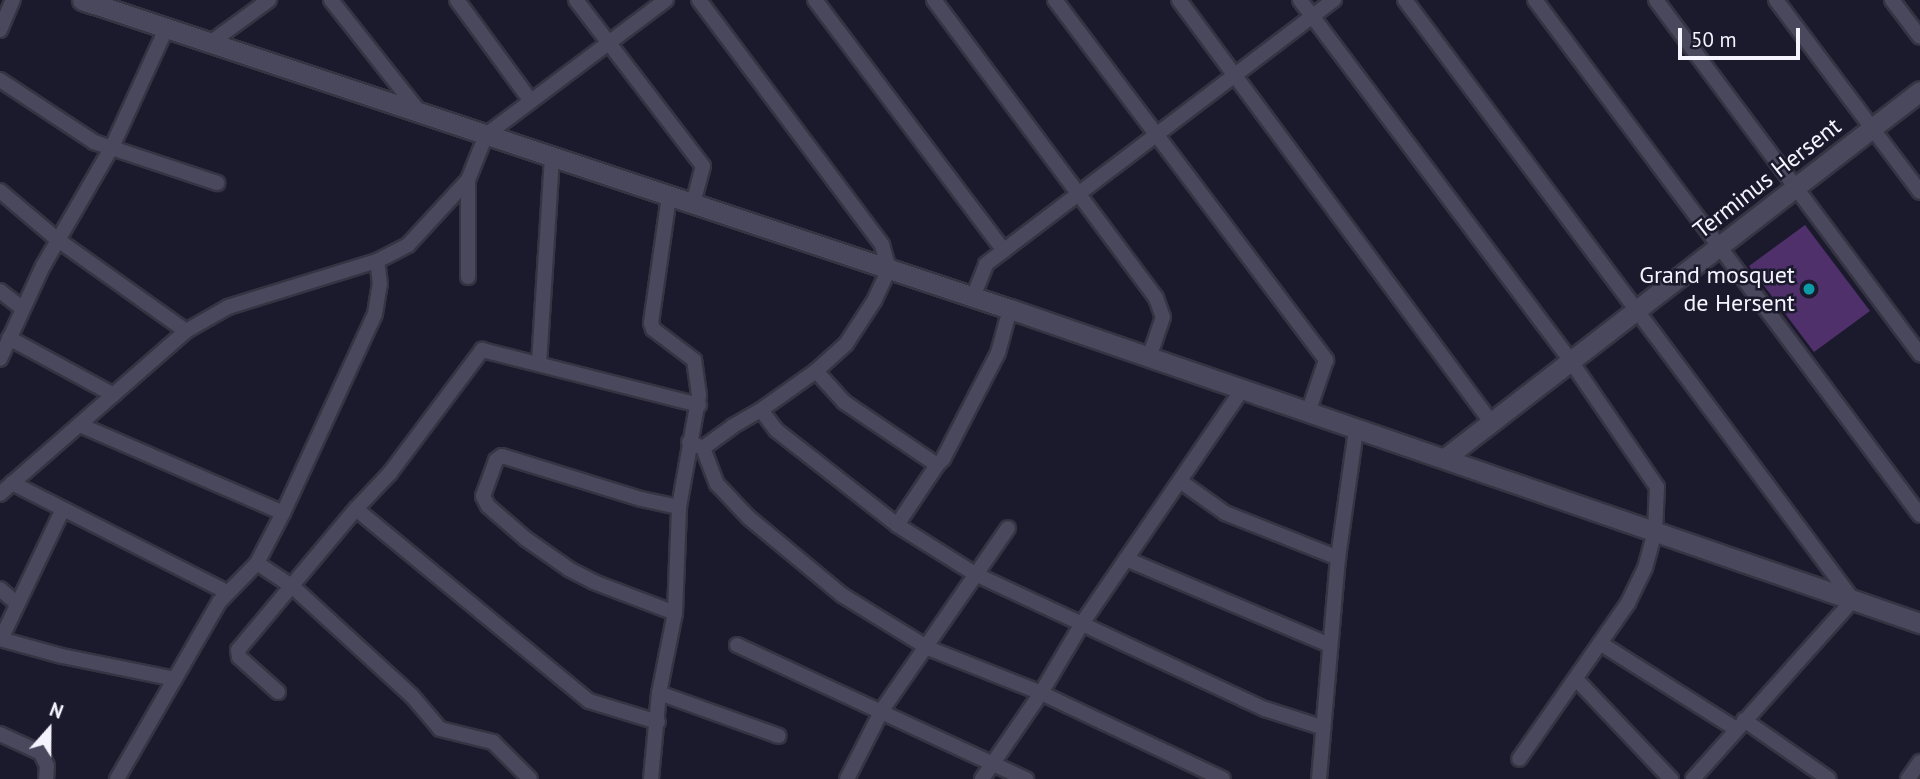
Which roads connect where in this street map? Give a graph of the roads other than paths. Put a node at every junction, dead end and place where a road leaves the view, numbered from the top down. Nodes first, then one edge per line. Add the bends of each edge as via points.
1 (13, 0) edge
2 (82, 0) edge
3 (269, 0) edge
4 (331, 0) edge
5 (457, 0) edge
6 (576, 0) edge
7 (666, 0) edge
8 (699, 0) edge
9 (814, 0) edge
10 (934, 0) edge
11 (1055, 0) edge
12 (1179, 0) edge
13 (1300, 0) edge
14 (1334, 0) edge
15 (1405, 0) edge
16 (1535, 0) edge
17 (1656, 0) edge
18 (1776, 0) edge
19 (1892, 0) edge
20 (1312, 17) junction
21 (166, 29) junction
22 (0, 30) edge
23 (1920, 37) edge
24 (210, 43) junction
25 (609, 43) junction
26 (1235, 75) junction
27 (0, 80) edge
28 (1920, 91) edge
29 (531, 101) junction
30 (421, 114) junction
31 (1872, 128) junction
32 (486, 135) junction
33 (1156, 135) junction
34 (112, 147) junction
35 (552, 157) junction
36 (468, 180) junction
37 (217, 183) dead end
38 (1796, 186) junction
39 (0, 191) edge
40 (1920, 192) edge
41 (1077, 195) junction
42 (669, 196) junction
43 (693, 204) junction
44 (58, 240) junction
45 (1719, 246) junction
46 (1004, 251) junction
47 (377, 261) junction
48 (889, 269) junction
49 (468, 276) dead end
50 (0, 291) edge
51 (973, 297) junction
52 (22, 308) junction
53 (1010, 309) junction
54 (1636, 309) junction
55 (186, 331) junction
56 (9, 338) junction
57 (1920, 354) edge
58 (1149, 358) junction
59 (0, 359) edge
60 (1570, 360) junction
61 (539, 364) junction
62 (816, 371) junction
63 (1242, 390) junction
64 (114, 395) junction
65 (699, 405) junction
66 (761, 410) junction
67 (1308, 413) junction
68 (1491, 422) junction
69 (80, 425) junction
70 (1356, 430) junction
71 (696, 445) junction
72 (1445, 458) junction
73 (937, 464) junction
74 (1180, 481) junction
75 (12, 482) junction
76 (0, 494) edge
77 (679, 508) junction
78 (63, 509) junction
79 (356, 509) junction
80 (283, 513) junction
81 (1920, 515) edge
82 (897, 525) junction
83 (1008, 528) dead end
84 (1655, 531) junction
85 (1338, 558) junction
86 (1126, 559) junction
87 (257, 563) junction
88 (975, 574) junction
89 (293, 587) junction
90 (0, 589) edge
91 (227, 592) junction
92 (1853, 600) junction
93 (16, 603) junction
94 (675, 613) junction
95 (1083, 622) junction
96 (1920, 623) edge
97 (1, 639) edge
98 (1600, 643) junction
99 (737, 645) dead end
100 (1330, 645) junction
101 (928, 648) junction
102 (174, 679) junction
103 (1576, 679) junction
104 (278, 692) dead end
105 (660, 692) junction
106 (1041, 693) junction
107 (882, 710) junction
108 (658, 722) junction
109 (1740, 725) junction
110 (1321, 727) junction
111 (0, 734) edge
112 (779, 736) dead end
113 (1520, 759) dead end
114 (1920, 762) edge
115 (992, 763) junction
116 (1697, 778) edge
117 (46, 779) edge
118 (117, 779) edge
119 (530, 779) edge
120 (651, 779) edge
121 (846, 779) edge
122 (982, 779) edge
123 (1026, 779) edge
124 (1223, 779) edge
125 (1319, 779) edge
126 (1671, 779) edge
127 (1829, 779) edge
128 (1908, 779) edge

1 - 22 street
2 - 21 street
3 - 24 street
4 - 30 street
5 - 29 street
6 - 25 street
7 - 25 street
8 - 48 street via 881,245
9 - 46 street
10 - 41 street
11 - 33 street
12 - 26 street
13 - 20 street
14 - 20 street
15 - 54 street
16 - 45 street
17 - 38 street
18 - 31 street
19 - 23 street
20 - 26 street
20 - 60 street
21 - 24 street
21 - 34 street
24 - 30 street
25 - 29 street
25 - 43 street via 703,166
26 - 33 street
26 - 68 street
27 - 34 street via 80,134
28 - 31 street, Terminus Hersent
29 - 32 street
30 - 32 street
31 - 38 street, Terminus Hersent
31 - 40 street
32 - 35 street
32 - 36 street
33 - 41 street
33 - 67 street via 1326,360
34 - 37 street
34 - 44 street
35 - 42 street
35 - 61 street
36 - 47 street via 419,237
36 - 49 street
38 - 45 street, Terminus Hersent
38 - 57 street
39 - 44 street
41 - 46 street
41 - 58 street via 1156,298 1164,317
42 - 43 street
42 - 65 street via 651,323 653,330 694,360
43 - 48 street
44 - 52 street
44 - 55 street
45 - 54 street, Terminus Hersent
45 - 81 street
46 - 51 street via 986,264
47 - 55 street via 228,307
47 - 80 street via 380,284 375,314
48 - 51 street
48 - 62 street via 846,344
50 - 52 street
51 - 53 street
52 - 56 street
53 - 58 street
53 - 73 street via 998,353
54 - 60 street, Terminus Hersent
54 - 92 street
55 - 64 street
56 - 59 street
56 - 64 street
58 - 63 street
60 - 68 street, Terminus Hersent
60 - 84 street via 1657,487
61 - 65 street
61 - 79 street via 482,350 412,446
62 - 66 street
62 - 73 street via 844,402
63 - 67 street
63 - 74 street
64 - 69 street
65 - 71 street
66 - 71 street
66 - 82 street via 776,430
67 - 70 street
68 - 72 street, Terminus Hersent
69 - 75 street
69 - 80 street
70 - 72 street
70 - 85 street
71 - 77 street
71 - 101 street via 717,484 778,544 842,595
72 - 84 street
73 - 82 street
74 - 85 street via 1225,513
74 - 86 street
75 - 76 street
75 - 78 street
77 - 94 street
77 - 94 street via 502,456 496,460 483,496 488,506 526,539 569,569
78 - 91 street
78 - 93 street via 43,557
79 - 89 street
79 - 108 street via 589,701
80 - 87 street
82 - 88 street
83 - 88 street
84 - 92 street
84 - 98 street via 1645,568 1628,603
85 - 100 street
86 - 95 street
86 - 100 street
87 - 89 street
87 - 91 street
88 - 95 street
88 - 101 street
89 - 104 street via 238,650 239,657
89 - 119 street via 412,696 440,729 493,742
90 - 93 street
91 - 102 street
92 - 96 street
92 - 109 street
93 - 97 street
94 - 105 street
95 - 106 street
95 - 110 street via 1265,709
97 - 102 street
98 - 103 street
98 - 109 street
99 - 107 street
100 - 110 street
101 - 106 street
101 - 107 street
102 - 118 street
103 - 113 street
103 - 126 street
105 - 108 street
105 - 112 street
106 - 115 street
106 - 124 street
107 - 115 street
107 - 121 street
108 - 120 street
109 - 116 street
109 - 127 street
110 - 125 street
111 - 117 street via 41,753
114 - 128 street
115 - 122 street
115 - 123 street

